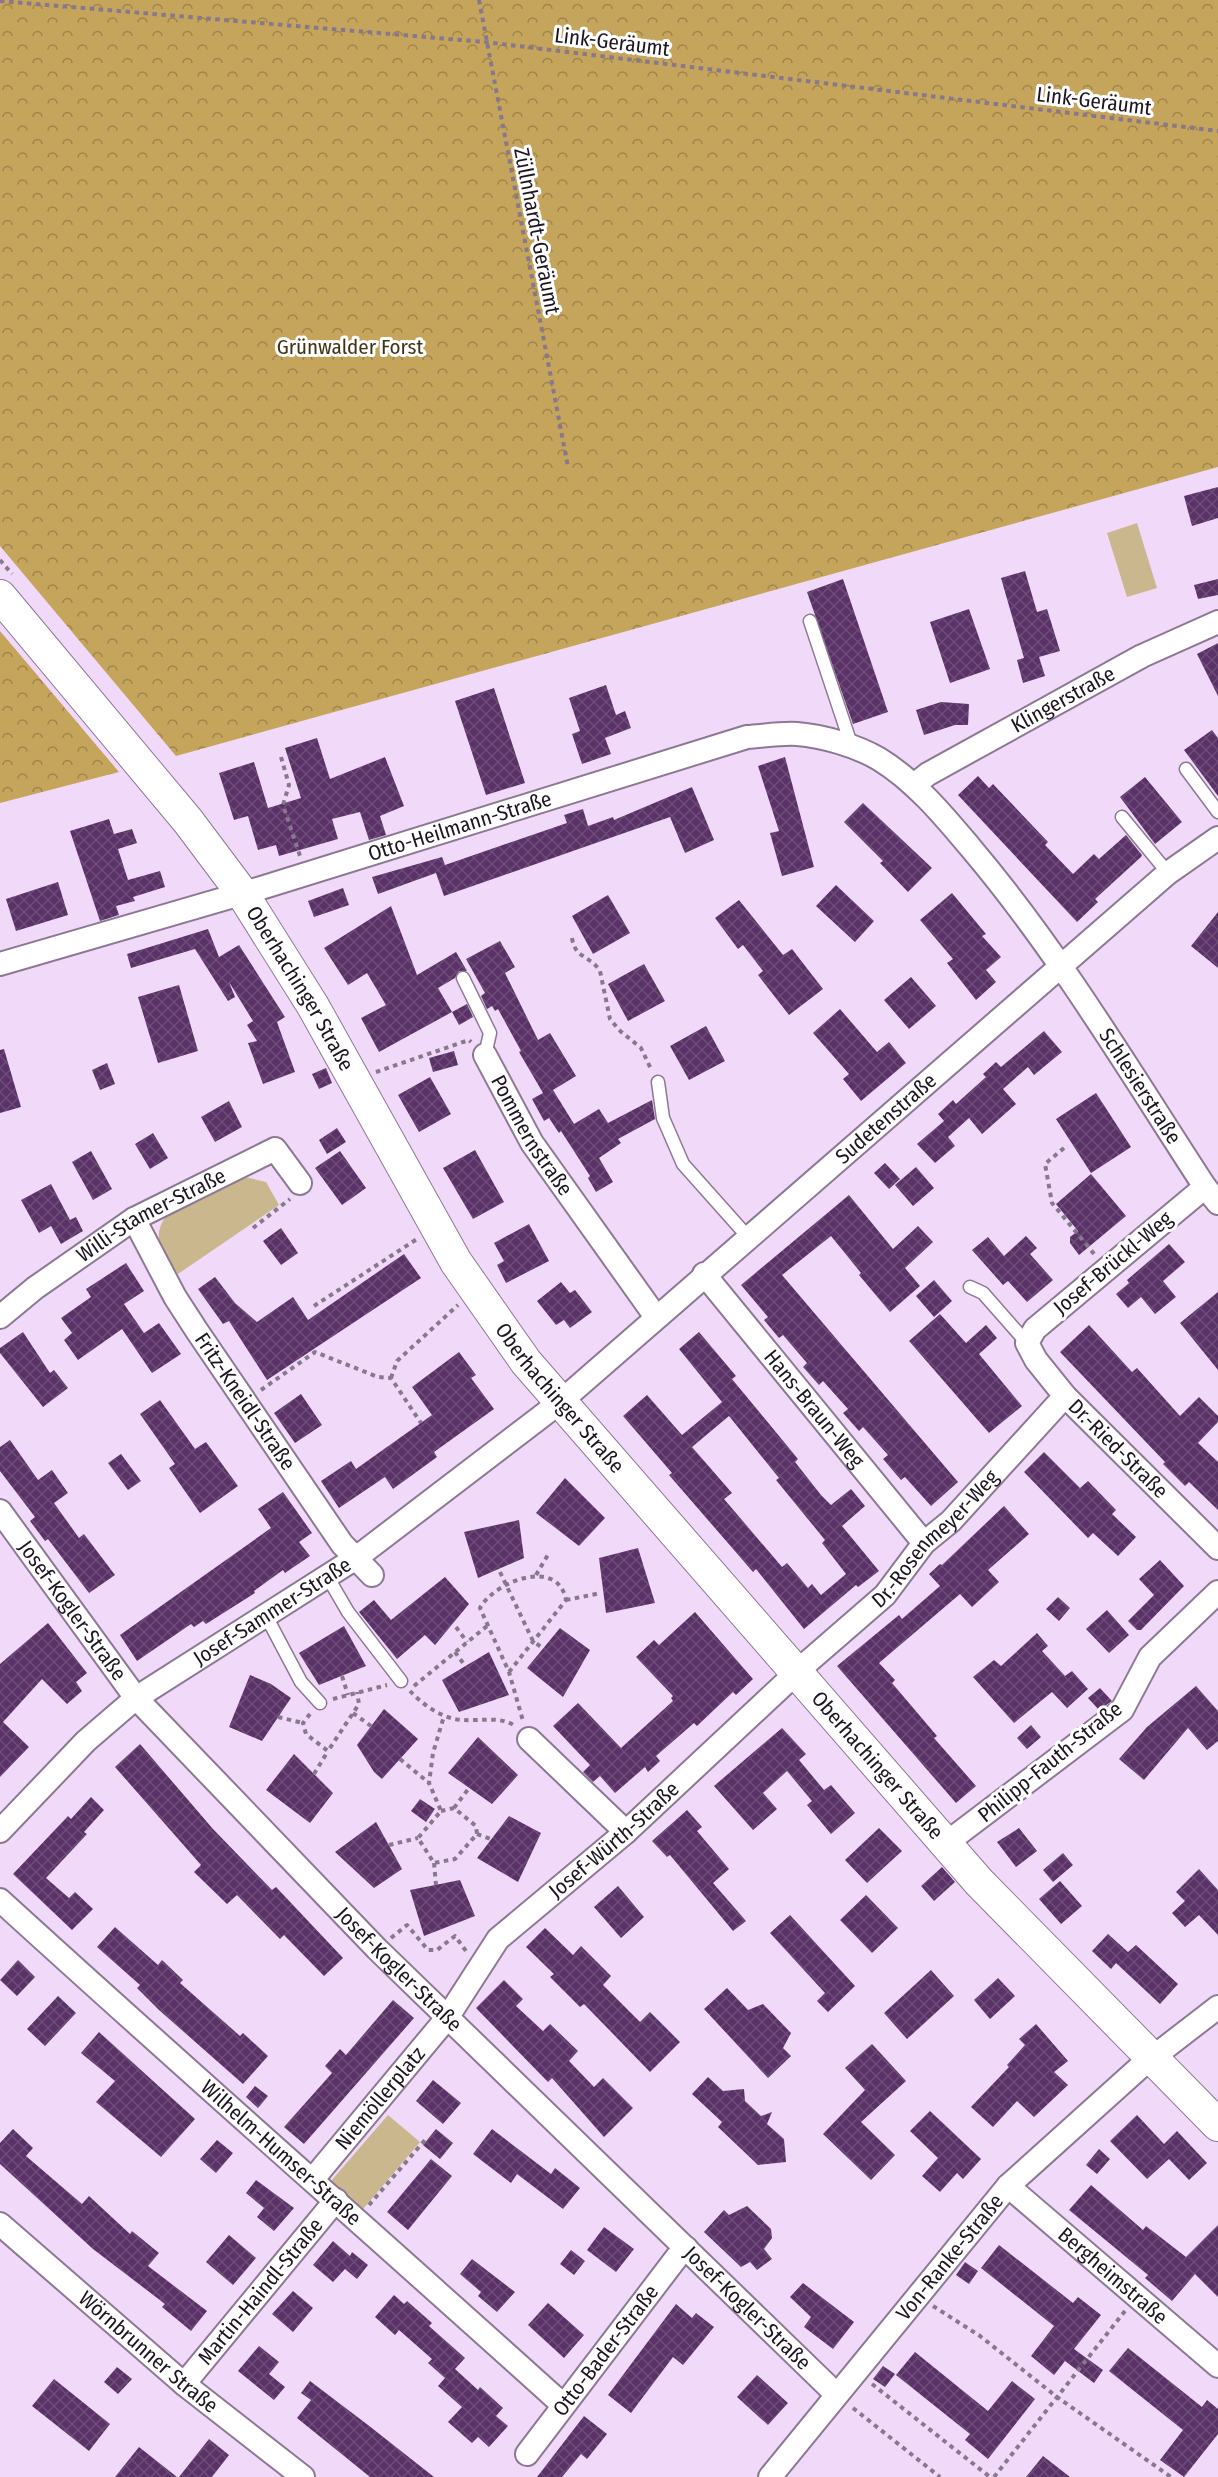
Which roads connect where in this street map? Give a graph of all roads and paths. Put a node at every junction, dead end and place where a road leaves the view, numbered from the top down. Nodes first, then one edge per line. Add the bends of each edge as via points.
1 (0, 0) edge
2 (479, 0) edge
3 (485, 42) junction
4 (1218, 132) edge
5 (568, 467) dead end
6 (0, 596) edge
7 (810, 621) dead end
8 (1218, 622) edge
9 (852, 748) junction
10 (280, 757) dead end
11 (1186, 769) dead end
12 (914, 785) junction
13 (1218, 812) edge
14 (1122, 817) dead end
15 (1218, 838) edge
16 (1168, 873) junction
17 (306, 874) junction
18 (242, 893) junction
19 (572, 938) dead end
20 (0, 964) edge
21 (1062, 968) junction
22 (463, 978) dead end
23 (485, 1055) junction
24 (370, 1074) dead end
25 (658, 1082) joint
26 (1064, 1148) dead end
27 (300, 1183) joint
28 (1211, 1195) edge
29 (134, 1219) junction
30 (253, 1228) dead end
31 (422, 1235) dead end
32 (748, 1237) junction
33 (1107, 1269) junction
34 (704, 1274) junction
35 (970, 1287) dead end
36 (314, 1305) dead end
37 (457, 1307) dead end
38 (0, 1317) edge
39 (657, 1317) junction
40 (1027, 1343) junction
41 (391, 1378) junction
42 (1065, 1396) junction
43 (246, 1401) junction
44 (559, 1403) junction
45 (421, 1423) dead end
46 (0, 1511) edge
47 (924, 1543) junction
48 (1218, 1548) edge
49 (549, 1553) dead end
50 (356, 1558) junction
51 (500, 1572) dead end
52 (372, 1575) dead end
53 (536, 1575) junction
54 (327, 1576) junction
55 (505, 1586) junction
56 (1218, 1592) edge
57 (601, 1593) dead end
58 (566, 1600) junction
59 (265, 1614) junction
60 (488, 1626) junction
61 (456, 1627) dead end
62 (533, 1641) junction
63 (467, 1642) junction
64 (541, 1647) dead end
65 (455, 1652) junction
66 (463, 1663) dead end
67 (509, 1672) junction
68 (796, 1674) junction
69 (342, 1676) dead end
70 (405, 1685) junction
71 (357, 1692) junction
72 (348, 1695) junction
73 (136, 1698) junction
74 (320, 1703) junction
75 (353, 1713) junction
76 (444, 1716) junction
77 (278, 1717) dead end
78 (303, 1723) junction
79 (371, 1726) dead end
80 (529, 1739) junction
81 (328, 1751) junction
82 (400, 1759) dead end
83 (314, 1774) dead end
84 (429, 1783) junction
85 (469, 1788) dead end
86 (454, 1808) junction
87 (441, 1811) junction
88 (0, 1831) edge
89 (626, 1832) junction
90 (477, 1834) junction
91 (418, 1838) junction
92 (491, 1839) dead end
93 (945, 1844) junction
94 (388, 1845) dead end
95 (434, 1863) junction
96 (436, 1885) dead end
97 (0, 1900) edge
98 (407, 1925) dead end
99 (481, 1962) junction
100 (1218, 2007) edge
101 (447, 2018) junction
102 (1151, 2059) junction
103 (1218, 2125) edge
104 (425, 2140) dead end
105 (313, 2179) junction
106 (1008, 2186) junction
107 (336, 2200) junction
108 (357, 2219) junction
109 (0, 2224) edge
110 (687, 2248) junction
111 (917, 2295) junction
112 (1137, 2296) junction
113 (1218, 2366) edge
114 (855, 2371) junction
115 (184, 2384) junction
116 (836, 2394) junction
117 (1057, 2397) junction
118 (563, 2405) junction
119 (527, 2454) dead end
120 (303, 2477) edge
121 (770, 2477) edge
122 (940, 2477) edge
123 (992, 2477) edge
124 (1171, 2477) edge

1 - 3 path, Link-Geräumt
2 - 3 path, Züllnhardt-Geräumt
3 - 4 path, Link-Geräumt
3 - 5 path, Züllnhardt-Geräumt
6 - 18 main road, Oberhachinger Straße via 188,821
7 - 9 lane
8 - 12 street, Klingerstraße via 1142,656
9 - 12 street, Otto-Heilmann-Straße via 879,759
9 - 17 street, Otto-Heilmann-Straße via 797,734 747,737
10 - 17 path via 289,785 284,805
11 - 13 lane
12 - 21 street, Schlesierstraße via 1010,894
14 - 16 lane
15 - 16 street, Sudetenstraße
16 - 21 street, Sudetenstraße
17 - 18 street, Otto-Heilmann-Straße
18 - 20 street, Otto-Heilmann-Straße
18 - 44 main road, Oberhachinger Straße via 313,1006 456,1262
19 - 25 path via 577,953 600,971 610,1019 641,1048
21 - 28 street, Schlesierstraße
21 - 32 street, Sudetenstraße
22 - 23 lane via 490,1033
23 - 24 path, Pommernstraße via 469,1040
23 - 39 street, Pommernstraße via 532,1143
25 - 32 lane via 663,1118 683,1164
26 - 33 path via 1045,1164 1052,1203
27 - 29 street, Willi-Stamer-Straße via 275,1149
27 - 30 path via 296,1194
28 - 33 street, Josef-Brückl-Weg
29 - 38 street, Willi-Stamer-Straße via 35,1287
29 - 43 street, Fritz-Kneidl-Straße via 175,1297
31 - 36 path
32 - 34 street, Sudetenstraße
33 - 40 street, Josef-Brückl-Weg via 1035,1329
34 - 39 street, Sudetenstraße
34 - 47 street, Hans-Braun-Weg
35 - 40 lane via 983,1293
37 - 41 path via 397,1361
39 - 44 street, Sudetenstraße
40 - 42 street, Dr.-Ried-Straße
41 - 43 path via 378,1377 315,1352
41 - 45 path
42 - 47 street, Dr.-Rosenmeyer-Weg via 951,1521
42 - 48 street, Dr.-Ried-Straße
43 - 50 street, Fritz-Kneidl-Straße via 342,1545
44 - 50 street, Josef-Sammer-Straße
44 - 68 main road, Oberhachinger Straße
46 - 73 street, Josef-Kogler-Straße
47 - 68 street, Dr.-Rosenmeyer-Weg via 885,1595
49 - 53 path
50 - 52 street, Fritz-Kneidl-Straße
50 - 54 street, Josef-Sammer-Straße
51 - 55 path
53 - 55 path
53 - 58 path via 558,1583
54 - 59 street, Josef-Sammer-Straße
54 - 70 lane via 348,1612
55 - 60 path via 490,1594 480,1608
55 - 62 path
56 - 93 street, Philipp-Fauth-Straße via 1150,1657 1122,1710
57 - 58 path
58 - 62 path
59 - 73 street, Josef-Sammer-Straße
59 - 74 lane via 301,1682
60 - 63 path
60 - 67 path
61 - 63 path
62 - 64 path
62 - 67 path
63 - 65 path
65 - 66 path
65 - 70 path
67 - 80 path
68 - 89 street, Josef-Würth-Straße
68 - 93 main road, Oberhachinger Straße
69 - 72 path
70 - 71 path
70 - 76 path
71 - 72 path
71 - 75 path via 359,1704
72 - 74 path
73 - 88 street, Josef-Sammer-Straße via 86,1741
73 - 101 street, Josef-Kogler-Straße
74 - 78 path
75 - 79 path
75 - 81 path
76 - 80 path via 513,1724
76 - 84 path
77 - 78 path
78 - 81 path via 306,1734
80 - 89 street
81 - 83 path
82 - 84 path
84 - 87 path
85 - 86 path
86 - 87 path
86 - 90 path via 476,1826
87 - 91 path
89 - 99 street, Josef-Würth-Straße via 498,1939
90 - 92 path
90 - 95 path via 455,1859
91 - 94 path
91 - 95 path
93 - 102 main road, Oberhachinger Straße
95 - 96 path
97 - 105 street, Wilhelm-Humser-Straße
98 - 99 path via 428,1950 437,1950 455,1936 468,1954
99 - 101 street, Josef-Würth-Straße
100 - 102 street, Von-Ranke-Straße
101 - 105 street, Niemöllerplatz
101 - 110 street, Josef-Kogler-Straße
102 - 103 main road, Oberhachinger Straße
102 - 106 street, Von-Ranke-Straße
104 - 108 path
105 - 107 street, Wilhelm-Humser-Straße
106 - 111 street, Von-Ranke-Straße
106 - 112 street, Bergheimstraße
107 - 108 street, Wilhelm-Humser-Straße
107 - 115 street, Martin-Haindl-Straße
108 - 118 street, Wilhelm-Humser-Straße
109 - 115 street, Wörnbrunner Straße
110 - 116 street, Josef-Kogler-Straße
110 - 118 street, Otto-Bader-Straße
111 - 114 street, Von-Ranke-Straße
111 - 117 path via 980,2336
112 - 113 street, Bergheimstraße
112 - 117 path
114 - 116 street, Von-Ranke-Straße
114 - 123 path
115 - 120 street, Wörnbrunner Straße
116 - 121 street, Von-Ranke-Straße
116 - 122 path
117 - 123 path
117 - 124 path
118 - 119 street, Otto-Bader-Straße

